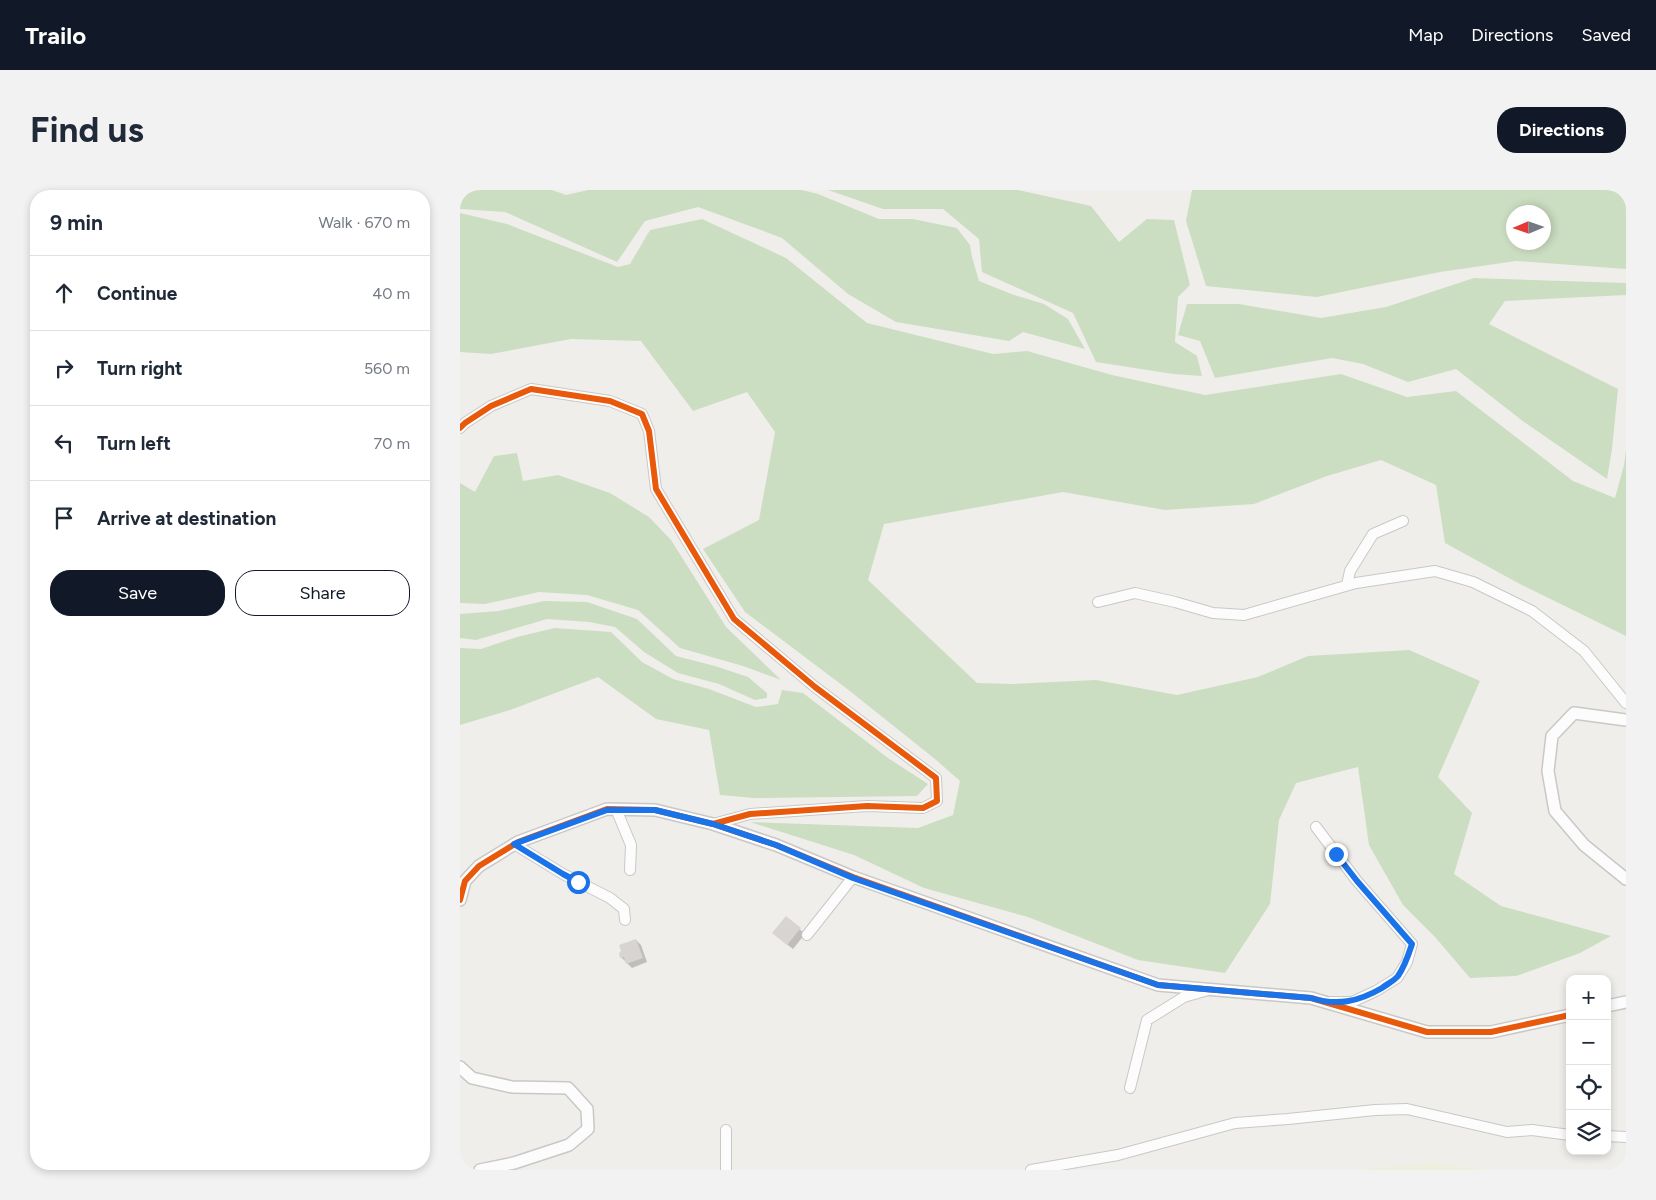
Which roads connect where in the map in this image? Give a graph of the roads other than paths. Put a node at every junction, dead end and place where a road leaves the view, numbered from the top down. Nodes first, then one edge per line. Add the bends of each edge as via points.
1 (460, 428) edge
2 (1403, 521) dead end
3 (1347, 586) junction
4 (1098, 602) dead end
5 (1626, 703) edge
6 (1626, 720) edge
7 (616, 809) junction
8 (713, 824) junction
9 (1316, 827) dead end
10 (514, 844) junction
11 (630, 870) dead end
12 (853, 878) junction
13 (463, 879) edge
14 (1626, 879) edge
15 (460, 900) edge
16 (625, 920) dead end
17 (807, 935) dead end
18 (1209, 990) junction
19 (1322, 1002) junction
20 (1626, 1002) edge
21 (1611, 1005) edge
22 (1566, 1016) edge
23 (460, 1067) edge
24 (1130, 1088) dead end
25 (726, 1130) dead end
26 (1566, 1134) edge
27 (1611, 1136) edge
28 (1626, 1137) edge
29 (480, 1170) edge
30 (726, 1170) edge
31 (1031, 1170) edge

1 - 8 street via 491,406 531,390 610,402 642,414 649,431 656,489 734,619 815,687 936,778 937,801 923,808 867,806 750,814
2 - 3 street via 1373,534 1350,571
3 - 4 street via 1244,615 1213,613 1135,594
3 - 5 street via 1434,570 1472,582 1532,611 1584,651
6 - 14 street via 1574,713 1552,736 1548,771 1555,810 1584,845
7 - 8 street via 655,810
7 - 10 street
7 - 11 street via 631,845
8 - 12 street via 776,845
9 - 19 street via 1357,881 1412,944 1407,962 1397,978 1352,1002
10 - 13 street
10 - 16 street via 610,898 624,910
12 - 17 street
12 - 18 street via 1158,985
13 - 15 street
18 - 19 street via 1311,998
18 - 24 street via 1184,997 1147,1020
19 - 22 street via 1427,1032 1491,1032
20 - 21 street
23 - 29 street via 472,1078 512,1087 568,1088 587,1109 588,1129 569,1145
25 - 30 street
26 - 31 street via 1532,1130 1507,1132 1407,1109 1375,1110 1235,1123 1118,1155
27 - 28 street

